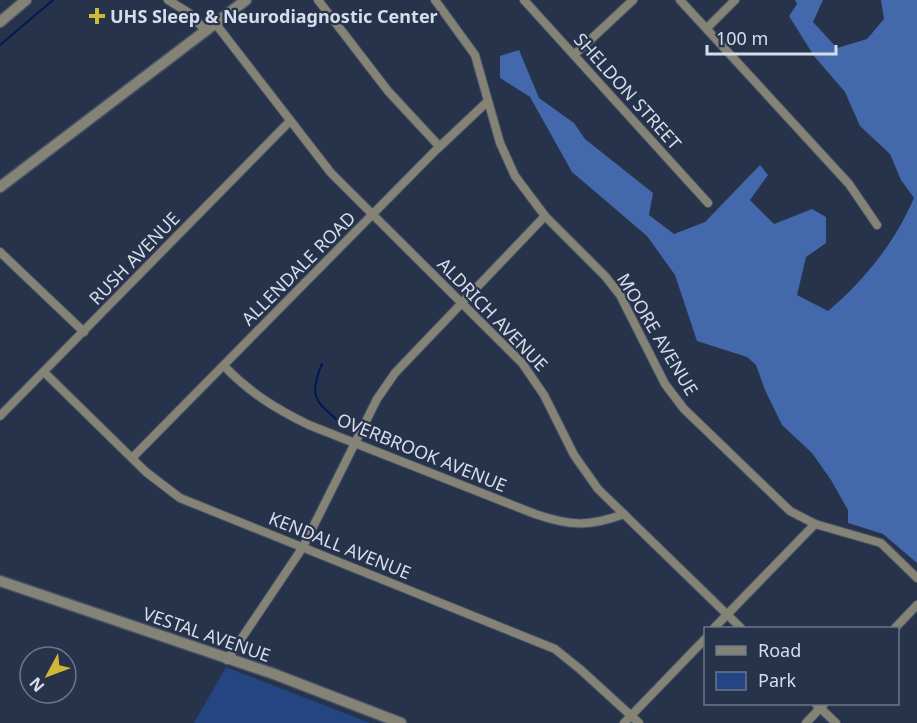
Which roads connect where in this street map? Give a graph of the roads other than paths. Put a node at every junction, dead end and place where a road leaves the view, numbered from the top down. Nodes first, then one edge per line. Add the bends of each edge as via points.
1 (26, 0) edge
2 (168, 0) edge
3 (246, 0) edge
4 (318, 0) edge
5 (435, 0) edge
6 (524, 0) edge
7 (633, 0) edge
8 (680, 0) edge
9 (735, 0) edge
10 (181, 3) edge
11 (0, 22) edge
12 (215, 23) junction
13 (706, 28) junction
14 (206, 30) junction
15 (574, 55) junction
16 (487, 102) junction
17 (290, 121) junction
18 (440, 146) junction
19 (0, 188) edge
20 (708, 203) dead end
21 (373, 216) junction
22 (545, 216) junction
23 (877, 225) dead end
24 (0, 252) edge
25 (460, 301) junction
26 (84, 332) junction
27 (224, 366) junction
28 (45, 373) junction
29 (0, 416) edge
30 (355, 442) junction
31 (132, 458) junction
32 (624, 514) junction
33 (815, 524) junction
34 (303, 548) junction
35 (917, 578) edge
36 (0, 581) edge
37 (917, 605) edge
38 (727, 615) junction
39 (715, 627) edge
40 (740, 627) edge
41 (896, 627) edge
42 (704, 639) edge
43 (227, 660) junction
44 (820, 705) edge
45 (631, 715) junction
46 (401, 723) edge
47 (624, 723) edge
48 (639, 723) edge
49 (806, 723) edge
50 (836, 723) edge

1 - 11 street
2 - 10 street
3 - 12 street
4 - 18 street via 388,91
5 - 16 street, MOORE AVENUE via 475,55
6 - 15 street, SHELDON STREET
7 - 15 street
8 - 13 street
9 - 13 street
10 - 14 street
12 - 14 street
12 - 17 street, ALDRICH AVENUE
13 - 23 street via 849,184
14 - 19 street
15 - 20 street, SHELDON STREET
16 - 18 street, ALLENDALE ROAD
16 - 22 street, MOORE AVENUE via 515,176
17 - 21 street, ALDRICH AVENUE via 331,173
17 - 26 street, RUSH AVENUE
18 - 21 street, ALLENDALE ROAD
21 - 25 street, ALDRICH AVENUE
21 - 27 street, ALLENDALE ROAD
22 - 25 street
22 - 33 street, MOORE AVENUE via 620,295 665,384 684,409 790,511
24 - 26 street
25 - 30 street via 395,373
25 - 32 street, ALDRICH AVENUE via 534,378 574,455 598,489
26 - 28 street, RUSH AVENUE
27 - 30 street, OVERBROOK AVENUE via 254,396 276,409
27 - 31 street, ALLENDALE ROAD
28 - 29 street, RUSH AVENUE
28 - 31 street, KENDALL AVENUE
30 - 32 street, OVERBROOK AVENUE via 557,522 595,524
30 - 34 street
31 - 34 street, KENDALL AVENUE via 180,498
32 - 38 street, ALDRICH AVENUE
33 - 35 street, MOORE AVENUE via 881,543
33 - 38 street
34 - 43 street
34 - 45 street, KENDALL AVENUE via 555,649
36 - 43 street, VESTAL AVENUE
37 - 41 street
38 - 39 street
38 - 40 street, ALDRICH AVENUE
42 - 45 street
43 - 46 street, VESTAL AVENUE
44 - 49 street
44 - 50 street
45 - 47 street
45 - 48 street, KENDALL AVENUE

